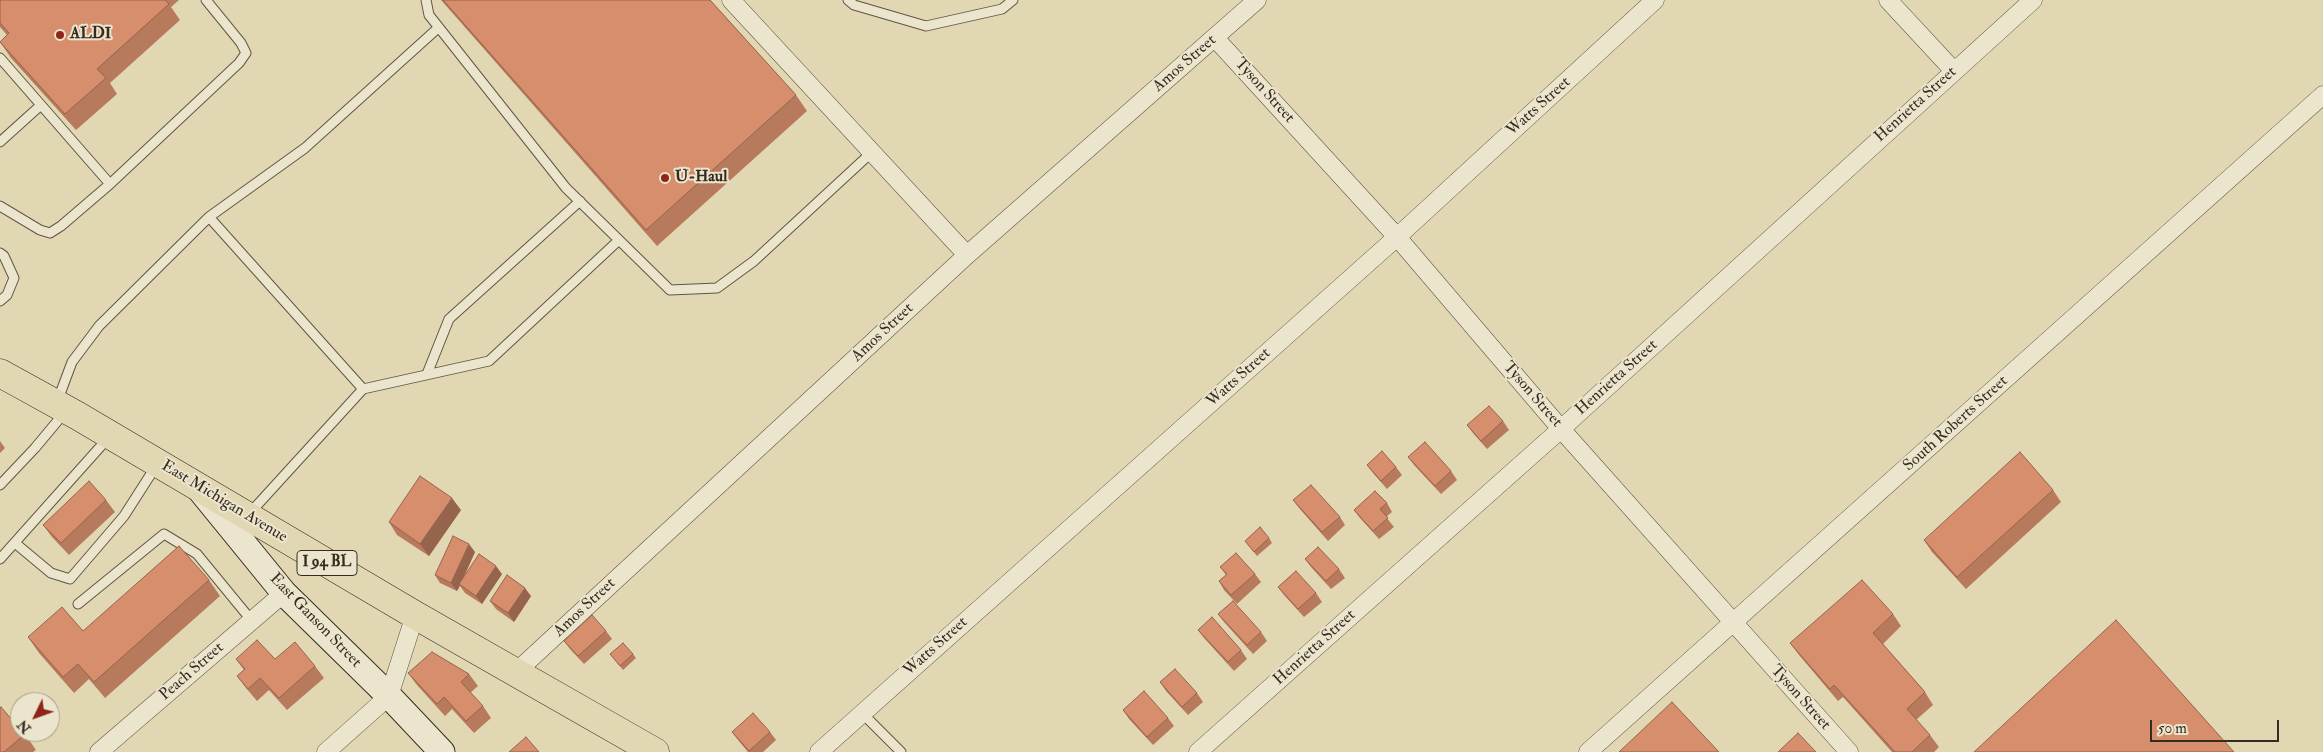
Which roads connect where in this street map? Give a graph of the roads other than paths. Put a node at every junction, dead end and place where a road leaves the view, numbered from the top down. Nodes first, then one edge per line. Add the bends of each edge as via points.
1 (206, 0) edge
2 (426, 0) edge
3 (731, 0) edge
4 (848, 0) edge
5 (1013, 0) edge
6 (1257, 0) edge
7 (1654, 0) edge
8 (1888, 0) edge
9 (2033, 0) edge
10 (438, 28) junction
11 (1215, 38) junction
12 (0, 58) edge
13 (1953, 70) junction
14 (2323, 95) edge
15 (40, 105) junction
16 (0, 142) edge
17 (871, 152) junction
18 (110, 184) junction
19 (580, 202) junction
20 (0, 206) edge
21 (209, 217) junction
22 (1397, 237) junction
23 (619, 240) junction
24 (0, 253) edge
25 (967, 255) junction
26 (0, 302) edge
27 (427, 374) junction
28 (6, 380) edge
29 (363, 389) junction
30 (61, 407) junction
31 (1561, 429) junction
32 (110, 435) junction
33 (158, 463) junction
34 (0, 485) edge
35 (195, 485) junction
36 (247, 516) junction
37 (15, 542) junction
38 (0, 559) edge
39 (284, 593) junction
40 (78, 604) dead end
41 (415, 615) junction
42 (252, 621) junction
43 (1732, 622) junction
44 (514, 673) junction
45 (389, 696) junction
46 (862, 713) junction
47 (99, 752) edge
48 (326, 752) edge
49 (442, 752) edge
50 (655, 752) edge
51 (819, 752) edge
52 (901, 752) edge
53 (1198, 752) edge
54 (1588, 752) edge
55 (1849, 752) edge

1 - 18 lane via 246,53
2 - 10 lane via 429,15
3 - 17 street
4 - 5 lane via 854,5 926,26 1002,9
6 - 11 street, Amos Street
7 - 22 street, Watts Street
8 - 13 street
9 - 13 street, Henrietta Street
10 - 19 lane
10 - 21 lane via 305,148
11 - 22 street, Tyson Street
11 - 25 street, Amos Street
12 - 15 lane
13 - 31 street, Henrietta Street
14 - 43 street, South Roberts Street
15 - 16 lane
15 - 18 lane
17 - 23 lane via 754,261 717,288 670,290
17 - 25 street
18 - 20 lane via 50,233
19 - 23 lane
19 - 27 lane via 449,319
21 - 29 lane
21 - 30 lane via 99,326 72,362
22 - 31 street, Tyson Street
22 - 46 street, Watts Street
23 - 27 lane via 489,361
24 - 26 lane via 14,278 7,295
25 - 44 street, Amos Street
27 - 29 lane
28 - 30 main road, East Michigan Avenue / I 94 BL
29 - 36 lane
30 - 32 main road, East Michigan Avenue / I 94 BL
30 - 34 lane via 35,448
31 - 43 street, Tyson Street
31 - 53 street, Henrietta Street
32 - 33 main road, East Michigan Avenue / I 94 BL
32 - 37 lane
33 - 35 main road, East Michigan Avenue / I 94 BL
33 - 37 lane via 124,516 70,579 51,573
35 - 36 main road, East Michigan Avenue / I 94 BL
35 - 39 street, East Ganson Street
36 - 41 main road, East Michigan Avenue / I 94 BL
37 - 38 lane
39 - 42 street, Peach Street
39 - 45 street, East Ganson Street
40 - 42 lane via 164,534 197,554
41 - 44 main road, East Michigan Avenue / I 94 BL
41 - 45 street
42 - 47 street, Peach Street
43 - 54 street, South Roberts Street
43 - 55 street, Tyson Street
44 - 50 main road, East Michigan Avenue / I 94 BL
45 - 48 street
45 - 49 street, East Ganson Street
46 - 51 street, Watts Street
46 - 52 lane

